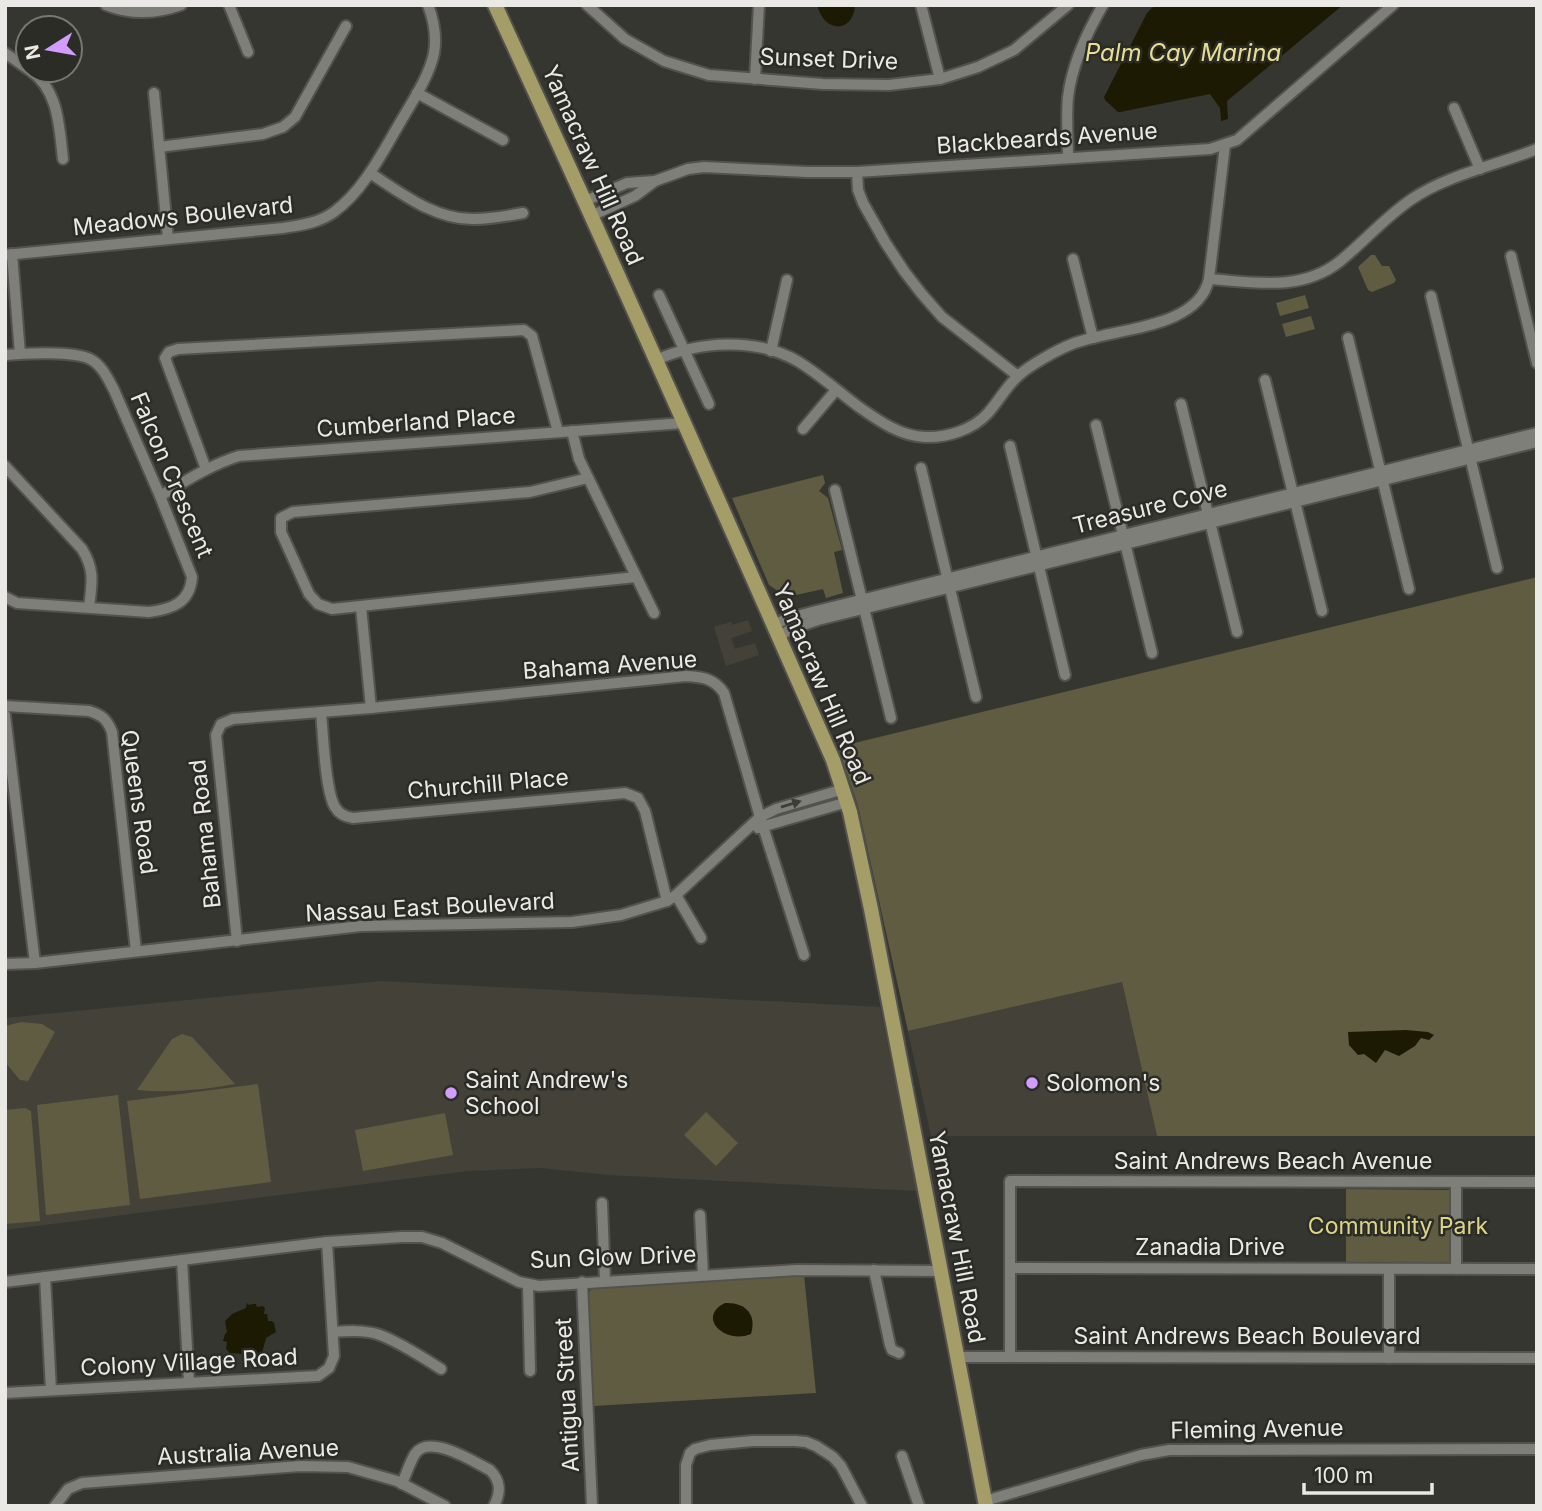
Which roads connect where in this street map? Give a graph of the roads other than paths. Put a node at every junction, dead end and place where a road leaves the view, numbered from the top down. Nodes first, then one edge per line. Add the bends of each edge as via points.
1 (106, 5) edge
2 (181, 5) edge
3 (229, 5) edge
4 (428, 5) edge
5 (495, 5) edge
6 (587, 5) edge
7 (759, 5) edge
8 (921, 5) edge
9 (1068, 5) edge
10 (1103, 5) edge
11 (1392, 5) edge
12 (346, 26) dead end
13 (248, 52) dead end
14 (755, 79) junction
15 (940, 79) junction
16 (46, 84) edge
17 (153, 93) dead end
18 (417, 93) junction
19 (1454, 108) dead end
20 (503, 140) dead end
21 (1225, 145) junction
22 (159, 147) junction
23 (1537, 149) edge
24 (1068, 158) junction
25 (63, 159) dead end
26 (1480, 169) junction
27 (857, 172) junction
28 (369, 173) junction
29 (655, 181) junction
30 (585, 201) junction
31 (523, 213) dead end
32 (591, 216) junction
33 (168, 239) junction
34 (8, 255) edge
35 (1511, 256) dead end
36 (1073, 259) dead end
37 (1209, 279) junction
38 (787, 280) dead end
39 (659, 295) dead end
40 (1431, 296) dead end
41 (1093, 338) junction
42 (1348, 338) dead end
43 (684, 351) junction
44 (771, 351) junction
45 (20, 354) junction
46 (5, 355) edge
47 (656, 360) junction
48 (1537, 363) edge
49 (1018, 376) junction
50 (1265, 380) dead end
51 (836, 390) junction
52 (709, 404) dead end
53 (1181, 404) dead end
54 (684, 423) junction
55 (1096, 425) dead end
56 (803, 429) dead end
57 (572, 431) junction
58 (558, 432) junction
59 (1537, 433) edge
60 (1537, 442) edge
61 (1010, 446) dead end
62 (1469, 454) junction
63 (5, 466) edge
64 (921, 468) dead end
65 (206, 469) junction
66 (1382, 476) junction
67 (588, 478) junction
68 (835, 489) dead end
69 (160, 496) junction
70 (1294, 498) junction
71 (1209, 519) junction
72 (1124, 540) junction
73 (1038, 561) junction
74 (1497, 568) dead end
75 (636, 577) junction
76 (949, 583) junction
77 (1409, 589) dead end
78 (5, 597) edge
79 (863, 604) junction
80 (89, 607) junction
81 (362, 607) junction
82 (1322, 611) dead end
83 (654, 612) dead end
84 (776, 630) junction
85 (1237, 632) dead end
86 (1152, 653) dead end
87 (1065, 675) dead end
88 (976, 697) dead end
89 (5, 706) edge
90 (371, 708) junction
91 (321, 712) junction
92 (5, 715) edge
93 (891, 718) dead end
94 (221, 724) joint
95 (845, 795) junction
96 (762, 822) junction
97 (671, 898) junction
98 (701, 938) dead end
99 (237, 942) junction
100 (136, 951) junction
101 (804, 955) dead end
102 (35, 963) junction
103 (5, 964) edge
104 (1456, 1182) junction
105 (1537, 1182) edge
106 (602, 1203) dead end
107 (700, 1215) dead end
108 (327, 1242) junction
109 (182, 1260) junction
110 (1010, 1268) junction
111 (1389, 1269) junction
112 (1456, 1269) junction
113 (1537, 1269) edge
114 (874, 1270) junction
115 (941, 1271) junction
116 (704, 1275) junction
117 (45, 1277) junction
118 (605, 1281) junction
119 (5, 1282) edge
120 (582, 1282) junction
121 (528, 1285) junction
122 (333, 1332) junction
123 (899, 1353) dead end
124 (958, 1357) junction
125 (1010, 1357) junction
126 (1389, 1358) junction
127 (1537, 1358) edge
128 (440, 1369) dead end
129 (530, 1371) dead end
130 (190, 1383) junction
131 (51, 1390) junction
132 (5, 1393) edge
133 (1537, 1449) edge
134 (902, 1456) dead end
135 (402, 1484) junction
136 (985, 1503) edge
137 (55, 1506) edge
138 (445, 1506) edge
139 (494, 1506) edge
140 (592, 1506) edge
141 (686, 1506) edge
142 (862, 1506) edge
143 (919, 1506) edge

1 - 2 street via 142,12
3 - 13 street
4 - 18 street, Meadows Boulevard via 435,45
5 - 30 main road, Yamacraw Hill Road
6 - 14 street, Sunset Drive via 625,38 664,61 709,75
7 - 14 street
8 - 15 street
9 - 15 street, Sunset Drive via 1014,50
10 - 24 street via 1079,50 1072,76
11 - 21 street, Blackbeards Avenue via 1237,140
12 - 22 street via 295,117 283,127 263,134
14 - 15 street, Sunset Drive via 889,85
16 - 25 street via 58,119
17 - 22 street
18 - 20 street
18 - 28 street, Meadows Boulevard
19 - 26 street
21 - 24 street, Blackbeards Avenue
21 - 37 street
22 - 33 street
23 - 26 street
24 - 27 street, Blackbeards Avenue
26 - 37 street via 1413,198 1320,274 1272,284
27 - 29 street, Blackbeards Avenue via 704,167
27 - 49 street via 863,202 921,293 942,317
28 - 31 street via 426,207 454,217
28 - 33 street, Meadows Boulevard via 344,203 318,221
29 - 30 street, Blackbeards Avenue via 627,183
29 - 32 street, Blackbeards Avenue via 635,196
30 - 32 main road, Yamacraw Hill Road
32 - 47 main road, Yamacraw Hill Road
33 - 34 street, Meadows Boulevard
34 - 45 street
35 - 48 street
36 - 41 street
37 - 41 street via 1200,299 1173,318
38 - 44 street
39 - 43 street
40 - 62 street
41 - 49 street via 1059,351
42 - 66 street
43 - 44 street via 743,345
43 - 47 street
43 - 52 street
44 - 51 street via 799,362
45 - 46 street, Falcon Crescent
45 - 69 street, Falcon Crescent via 80,355 99,366
47 - 54 main road, Yamacraw Hill Road
49 - 51 street via 986,416 941,437 910,436 895,430
50 - 70 street
51 - 56 street
53 - 71 street
54 - 57 street, Cumberland Place
54 - 84 main road, Yamacraw Hill Road
55 - 72 street
57 - 58 street, Cumberland Place
57 - 67 street
58 - 65 street, Cumberland Place via 239,456
58 - 65 street via 533,336 524,330 169,352 167,366
59 - 62 street, Treasure Cove
60 - 62 street, Treasure Cove
61 - 73 street
62 - 66 street, Treasure Cove
62 - 74 street
63 - 80 street via 90,561
64 - 76 street
65 - 69 street, Cumberland Place
66 - 70 street, Treasure Cove
66 - 77 street
67 - 75 street
67 - 81 street via 530,492 293,512 281,518 281,532 318,604 332,609
68 - 79 street
69 - 80 street, Falcon Crescent via 191,577 186,596 160,611
70 - 71 street, Treasure Cove
70 - 82 street
71 - 72 street, Treasure Cove
71 - 85 street
72 - 73 street, Treasure Cove
72 - 86 street
73 - 76 street, Treasure Cove
73 - 87 street
75 - 81 street
75 - 83 street
76 - 79 street, Treasure Cove
76 - 88 street
78 - 80 street, Falcon Crescent via 17,603
79 - 84 street, Treasure Cove via 789,618
79 - 93 street
81 - 90 street
84 - 95 main road, Yamacraw Hill Road
89 - 100 street, Queens Road via 89,711 109,723
90 - 91 street, Bahama Avenue
90 - 96 street, Bahama Avenue via 686,676 707,678 724,693
91 - 94 street, Bahama Avenue via 233,719
91 - 97 street, Churchill Place via 329,787 335,807 346,817 625,793 638,798 645,811
92 - 102 street
94 - 99 street, Bahama Road via 216,735
95 - 96 street, Nassau East Boulevard via 776,809
95 - 115 main road, Yamacraw Hill Road
96 - 97 street, Nassau East Boulevard via 737,838
96 - 101 street, Bahama Avenue
97 - 98 street, Churchill Place
97 - 99 street, Nassau East Boulevard via 621,915 572,922 361,926
99 - 100 street, Nassau East Boulevard
100 - 102 street, Nassau East Boulevard
102 - 103 street, Nassau East Boulevard
104 - 105 street, Saint Andrews Beach Avenue
104 - 110 street, Saint Andrews Beach Avenue via 1010,1181
104 - 112 street
106 - 118 street
107 - 116 street
108 - 109 street, Sun Glow Drive
108 - 121 street, Sun Glow Drive via 422,1237
108 - 122 street, Colony Village Road
109 - 117 street, Sun Glow Drive
109 - 130 street
110 - 111 street, Zanadia Drive
110 - 125 street
111 - 112 street, Zanadia Drive
111 - 126 street
112 - 113 street, Zanadia Drive
114 - 115 street, Sun Glow Drive
114 - 116 street, Sun Glow Drive
114 - 123 street via 890,1345
115 - 124 main road, Yamacraw Hill Road
116 - 118 street, Sun Glow Drive
117 - 119 street, Sun Glow Drive
117 - 131 street
118 - 120 street, Sun Glow Drive
120 - 121 street, Sun Glow Drive
120 - 140 street, Antigua Street
121 - 129 street
122 - 128 street via 378,1334
122 - 130 street, Colony Village Road via 332,1362 318,1376
124 - 125 street, Saint Andrews Beach Boulevard
124 - 136 main road, Yamacraw Hill Road
125 - 126 street, Saint Andrews Beach Boulevard
126 - 127 street, Saint Andrews Beach Boulevard
130 - 131 street, Colony Village Road
131 - 132 street, Colony Village Road
133 - 136 street, Fleming Avenue via 1169,1450
134 - 143 street
135 - 137 street, Australia Avenue via 348,1467 300,1466 82,1483 68,1489
135 - 138 street, Australia Avenue
135 - 139 street via 421,1448 441,1447 495,1475 500,1488
141 - 142 street via 686,1465 695,1449 795,1441 816,1446 833,1457

